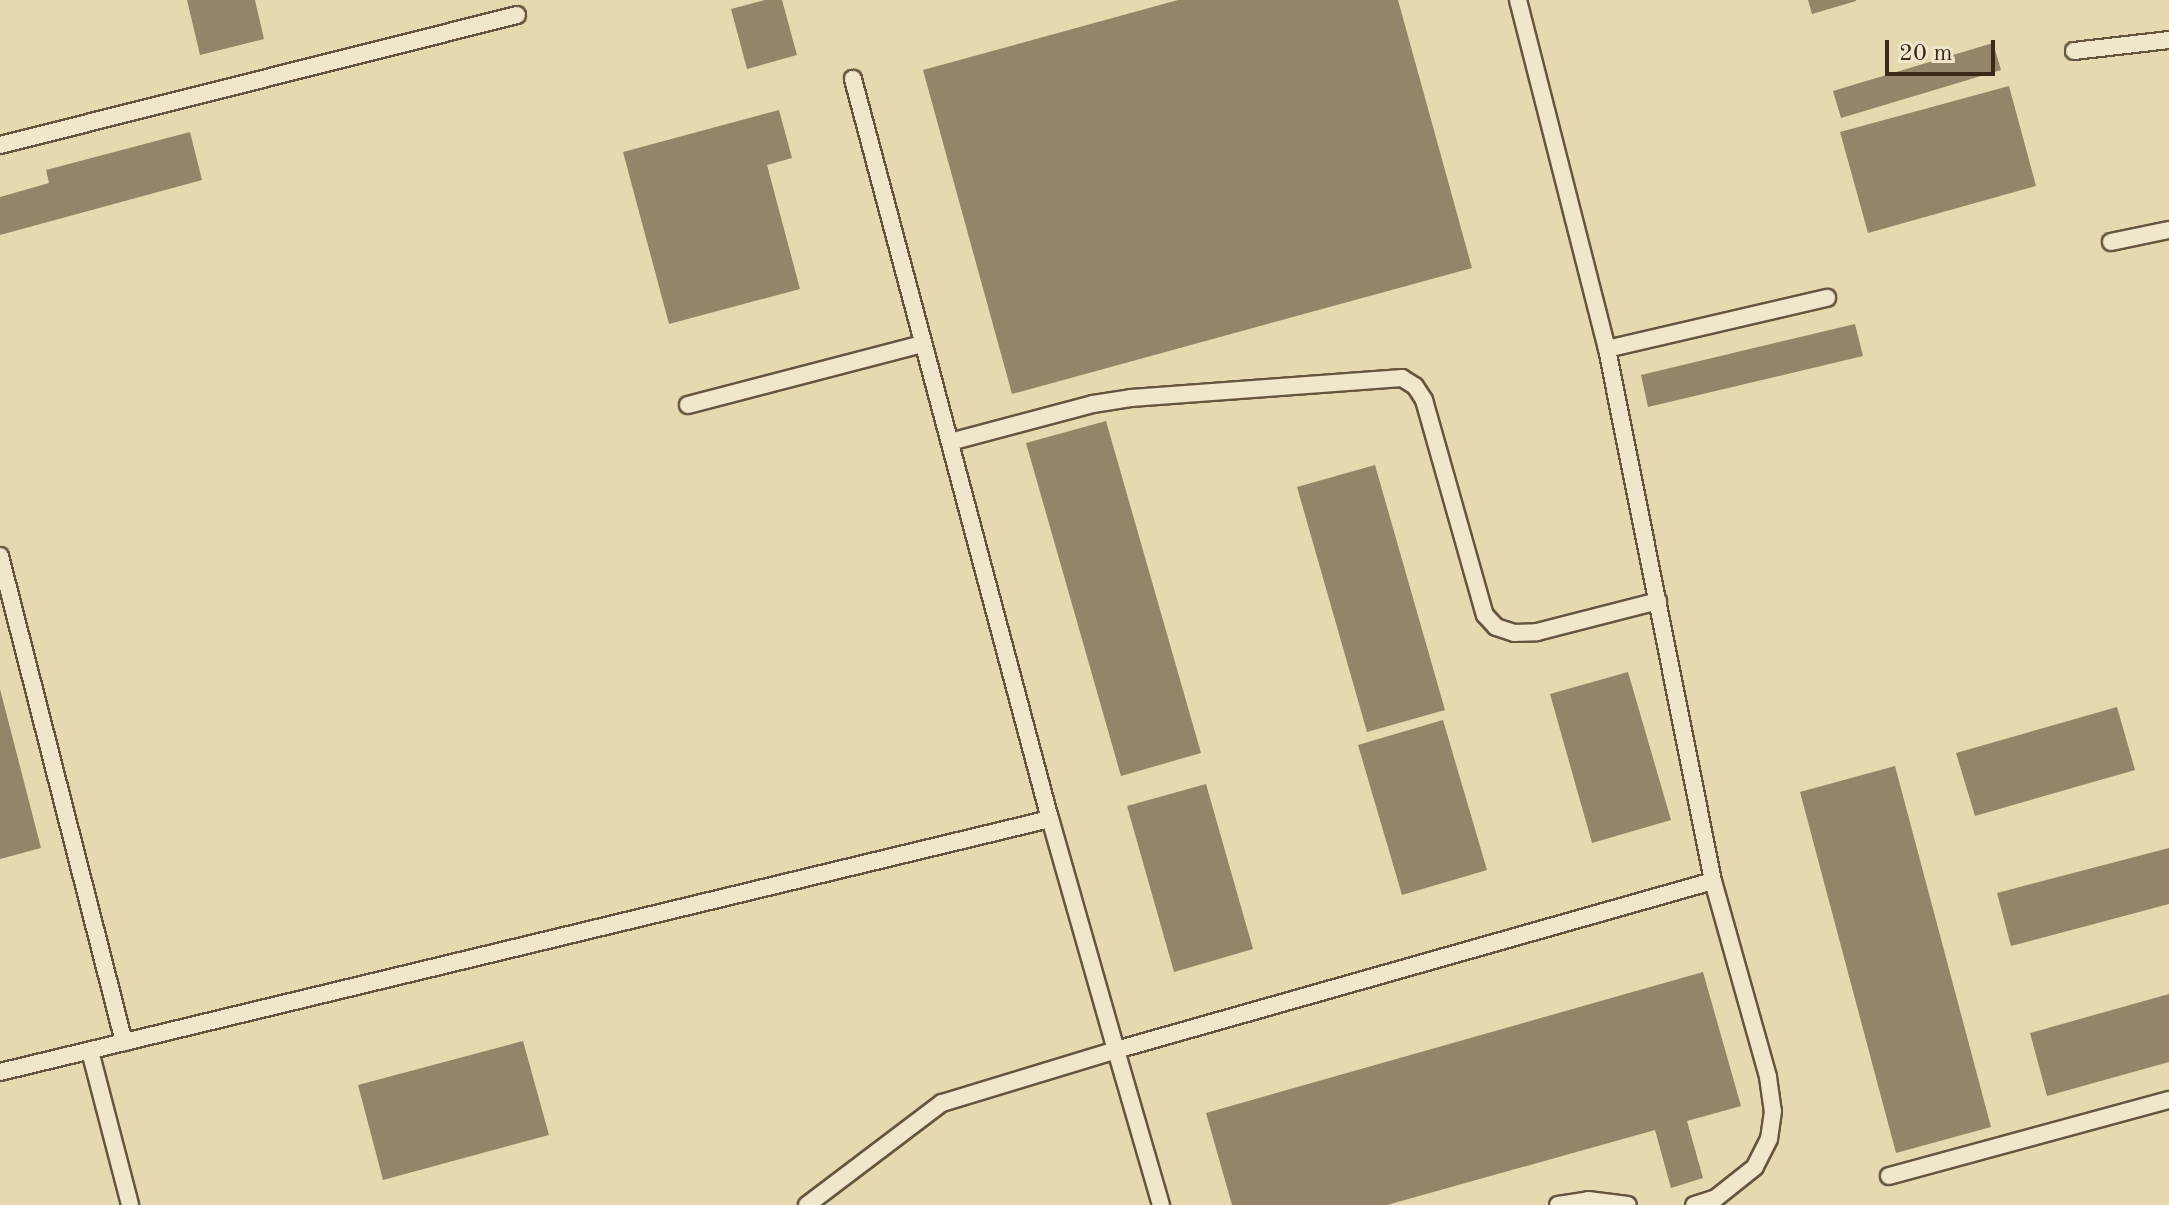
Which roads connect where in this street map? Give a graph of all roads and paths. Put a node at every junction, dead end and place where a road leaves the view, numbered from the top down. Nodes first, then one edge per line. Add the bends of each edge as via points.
1 (1518, 0) edge
2 (517, 15) dead end
3 (2169, 40) edge
4 (2074, 51) dead end
5 (853, 79) dead end
6 (0, 145) edge
7 (2169, 230) edge
8 (2111, 242) dead end
9 (1827, 298) dead end
10 (922, 344) junction
11 (1607, 349) junction
12 (688, 405) dead end
13 (950, 442) junction
14 (0, 556) edge
15 (1658, 601) junction
16 (1050, 819) junction
17 (1713, 881) junction
18 (124, 1042) junction
19 (1116, 1050) junction
20 (90, 1051) junction
21 (0, 1072) edge
22 (2169, 1100) edge
23 (1889, 1176) dead end
24 (130, 1205) edge
25 (807, 1205) edge
26 (1161, 1205) edge
27 (1558, 1205) edge
28 (1628, 1205) edge
29 (1694, 1205) edge

1 - 11 lane
2 - 6 lane
3 - 4 lane
5 - 10 lane
7 - 8 lane
9 - 11 lane
10 - 12 lane
10 - 13 lane
11 - 15 lane
13 - 15 lane via 1106,402 1402,378 1424,400 1485,615 1496,627 1537,632
13 - 16 lane
14 - 18 lane
15 - 17 lane
16 - 18 lane
16 - 19 lane
17 - 19 lane
17 - 29 lane via 1773,1111 1769,1139 1755,1167 1716,1198
18 - 20 lane
19 - 25 lane via 942,1103
19 - 26 lane
20 - 21 lane
20 - 24 lane
22 - 23 lane
27 - 28 lane via 1588,1200

